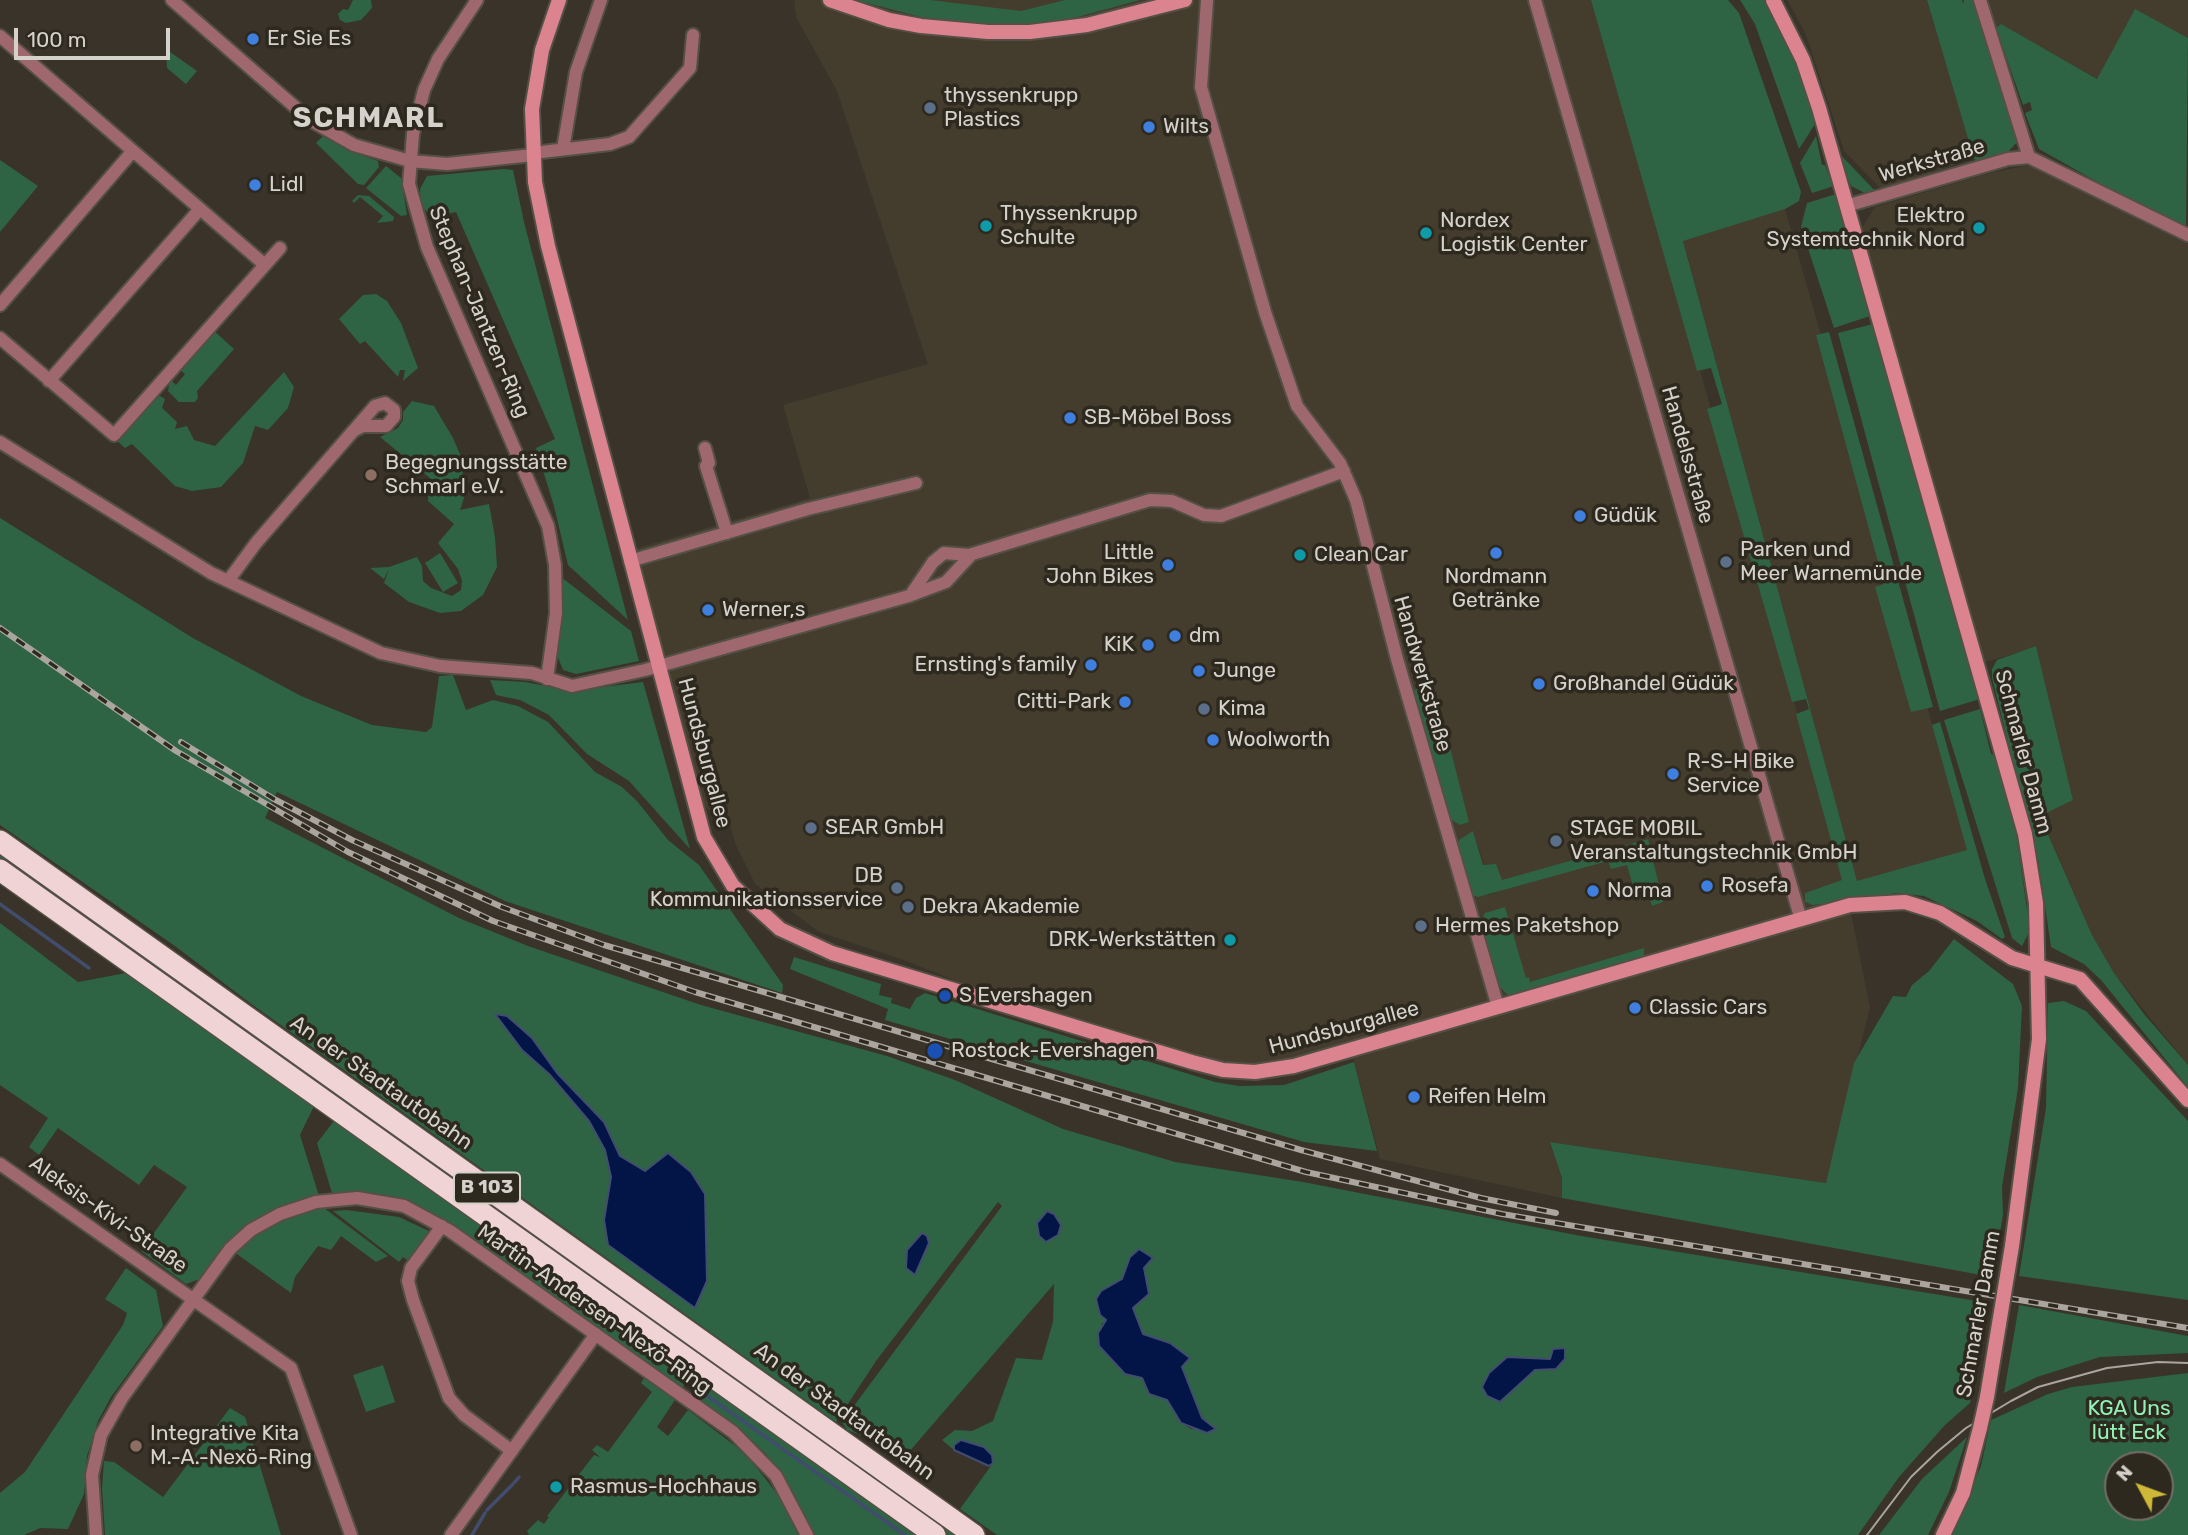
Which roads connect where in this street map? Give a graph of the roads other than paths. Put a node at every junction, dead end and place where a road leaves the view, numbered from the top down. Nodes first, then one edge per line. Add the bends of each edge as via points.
1 (173, 0) edge
2 (477, 0) edge
3 (559, 0) edge
4 (601, 0) edge
5 (830, 0) edge
6 (1185, 0) edge
7 (1207, 0) edge
8 (1535, 0) edge
9 (1773, 0) edge
10 (1980, 0) edge
11 (693, 35) dead end
12 (2, 42) edge
13 (563, 149) junction
14 (132, 152) junction
15 (533, 154) junction
16 (2029, 157) junction
17 (410, 161) junction
18 (1846, 206) junction
19 (200, 209) junction
20 (2188, 235) edge
21 (280, 248) dead end
22 (265, 265) junction
23 (0, 305) edge
24 (0, 338) edge
25 (49, 381) junction
26 (353, 431) dead end
27 (0, 442) edge
28 (705, 448) dead end
29 (1344, 471) junction
30 (916, 483) dead end
31 (727, 533) junction
32 (972, 554) junction
33 (630, 561) junction
34 (228, 581) junction
35 (909, 596) junction
36 (659, 667) junction
37 (547, 679) junction
38 (0, 841) edge
39 (0, 870) edge
40 (1801, 920) junction
41 (2038, 967) junction
42 (1498, 1007) junction
43 (2188, 1100) edge
44 (0, 1164) edge
45 (442, 1226) junction
46 (193, 1300) junction
47 (596, 1334) junction
48 (512, 1451) junction
49 (96, 1535) edge
50 (351, 1535) edge
51 (452, 1535) edge
52 (807, 1535) edge
53 (935, 1535) edge
54 (974, 1535) edge
55 (1943, 1535) edge

1 - 17 street via 310,120 354,145
2 - 17 street, Stephan-Jantzen-Ring via 429,77 418,108
3 - 15 street, Hundsburgallee via 535,80
4 - 13 street via 576,72
5 - 6 street via 910,24 988,32 1087,25
7 - 29 street, Handwerkstraße via 1201,87 1265,312 1297,406
8 - 40 street, Handelsstraße
9 - 18 street, Schmarler Damm via 1806,70
10 - 16 street
11 - 13 street via 690,68 629,136 610,144
12 - 14 street
13 - 15 street
14 - 19 street
14 - 23 street
15 - 17 street via 468,164
15 - 33 street, Hundsburgallee via 548,246
16 - 18 street, Werkstraße
16 - 20 street
17 - 37 street, Stephan-Jantzen-Ring via 411,199 423,237 548,526 556,612
18 - 41 street, Schmarler Damm via 2025,834 2036,903
19 - 22 street
19 - 25 street
21 - 22 street
22 - 25 street via 114,435
24 - 25 street
26 - 34 street
27 - 34 street
28 - 31 street via 706,466
29 - 32 street via 1222,516 1172,501 1150,500
29 - 42 street, Handwerkstraße via 1359,510 1397,659
30 - 31 street
31 - 33 street
32 - 35 street, Hundsburgallee via 946,582
32 - 35 street via 939,555
33 - 36 street, Hundsburgallee
34 - 37 street via 381,653 440,666 507,669
35 - 36 street, Hundsburgallee
36 - 37 street via 572,686
36 - 42 street, Hundsburgallee via 712,855 749,904 780,929 811,945 1236,1072 1294,1066
38 - 54 highway, An der Stadtautobahn / B 103
39 - 53 highway, B 103
40 - 41 street, Hundsburgallee via 1850,905 1905,902 1940,914 2012,958
40 - 42 street, Hundsburgallee
41 - 43 street, Hundsburgallee via 2080,979
41 - 55 street, Schmarler Damm, bridge via 2038,1052 1987,1398 1963,1493
44 - 46 street, Aleksis-Kivi-Straße
45 - 46 street, Martin-Andersen-Nexö-Ring via 421,1213 381,1201 327,1200 299,1206 240,1238
45 - 47 street, Martin-Andersen-Nexö-Ring
45 - 48 street via 411,1268 412,1300 449,1398
46 - 49 street, Martin-Andersen-Nexö-Ring via 101,1435 92,1475
46 - 50 street, Aleksis-Kivi-Straße via 291,1368
47 - 48 street
47 - 52 street, Martin-Andersen-Nexö-Ring via 744,1441 776,1476
48 - 51 street

